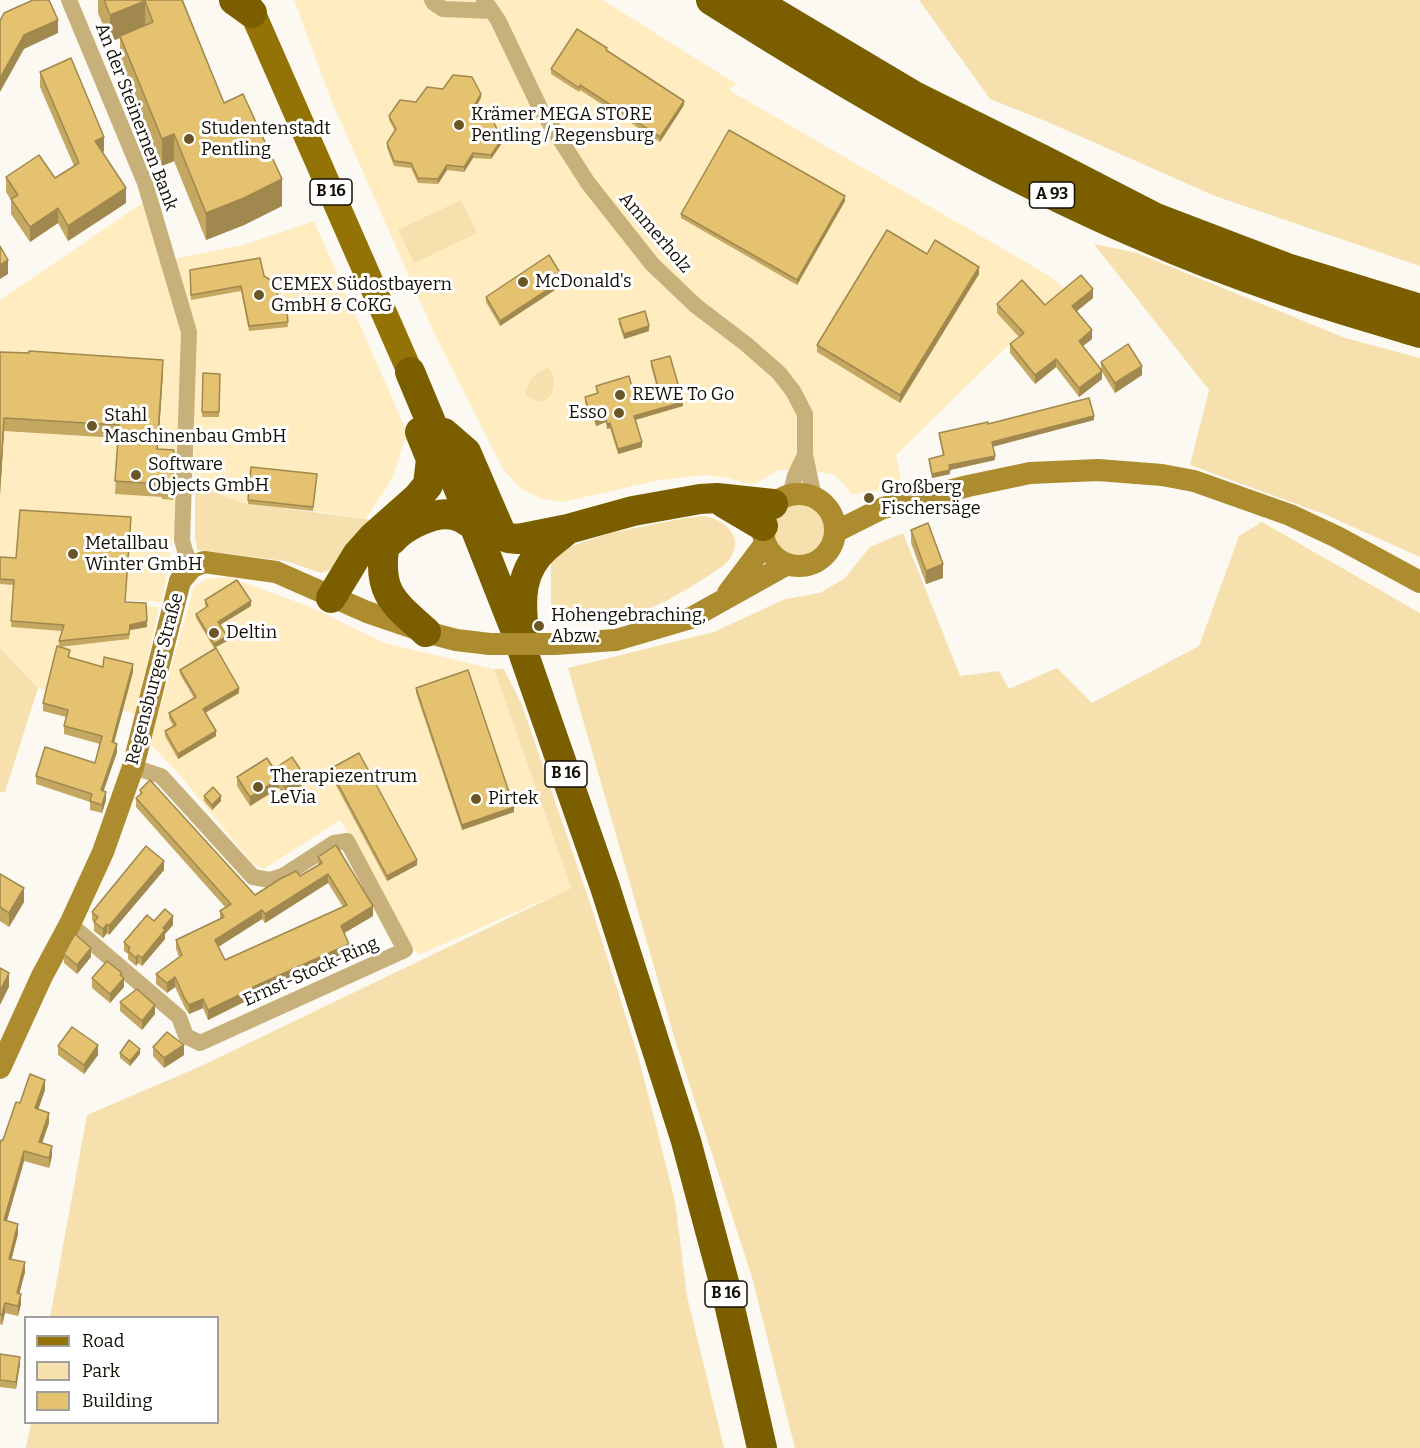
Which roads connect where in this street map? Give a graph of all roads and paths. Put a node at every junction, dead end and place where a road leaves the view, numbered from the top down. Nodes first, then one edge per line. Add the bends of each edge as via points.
1 (69, 0) edge
2 (432, 0) edge
3 (711, 0) edge
4 (753, 0) edge
5 (244, 4) edge
6 (488, 6) edge
7 (1420, 309) edge
8 (1420, 333) edge
9 (410, 372) junction
10 (431, 421) junction
11 (805, 456) junction
12 (819, 501) junction
13 (880, 509) junction
14 (773, 517) junction
15 (474, 525) junction
16 (568, 529) junction
17 (835, 532) junction
18 (384, 549) junction
19 (786, 565) junction
20 (192, 567) junction
21 (1420, 582) edge
22 (723, 600) junction
23 (340, 601) junction
24 (426, 632) junction
25 (527, 661) junction
26 (133, 767) junction
27 (70, 924) junction
28 (0, 1068) edge
29 (762, 1448) edge

1 - 20 street, An der Steinernen Bank via 145,183 189,332 182,540
2 - 6 street, Ammerholz via 443,9
3 - 8 highway, A 93 via 871,98 1028,183 1146,237 1278,289
4 - 7 highway, A 93 via 914,96 1156,219 1287,268
5 - 9 main road, B 16
6 - 11 street, Ammerholz via 540,108 588,183 652,264 696,306 773,368 793,391 805,414
9 - 10 highway, B 16
9 - 23 highway via 407,399 430,459 428,485 357,555
10 - 15 highway, B 16
10 - 16 highway via 466,452 501,533 518,539
11 - 12 street, Ammerholz
11 - 14 street, Ammerholz
12 - 13 street via 851,509
12 - 14 street via 802,494
12 - 17 street via 831,512
13 - 17 street
13 - 21 street via 1030,473 1098,470 1162,476 1194,481 1290,514
14 - 16 highway via 717,498 633,511
14 - 19 street via 770,553
14 - 22 street
15 - 18 highway via 456,515 433,516 396,535
15 - 25 highway, B 16
16 - 25 highway via 544,548 522,587
17 - 19 street via 833,543 819,561 809,566
18 - 23 highway
18 - 24 highway via 381,566 387,592 396,606
19 - 22 street
20 - 23 street via 204,562 276,572
20 - 26 street, Regensburger Straße via 180,581
22 - 24 street, bridge via 691,618 616,640 490,644
23 - 24 street
25 - 29 highway, B 16 via 686,1141
26 - 27 street, Regensburger Straße via 103,852
26 - 27 street, Ernst-Stock-Ring via 161,776 253,877 270,880 283,876 334,843 347,842 405,950 200,1044 186,1036 179,1017
27 - 28 street, Regensburger Straße

